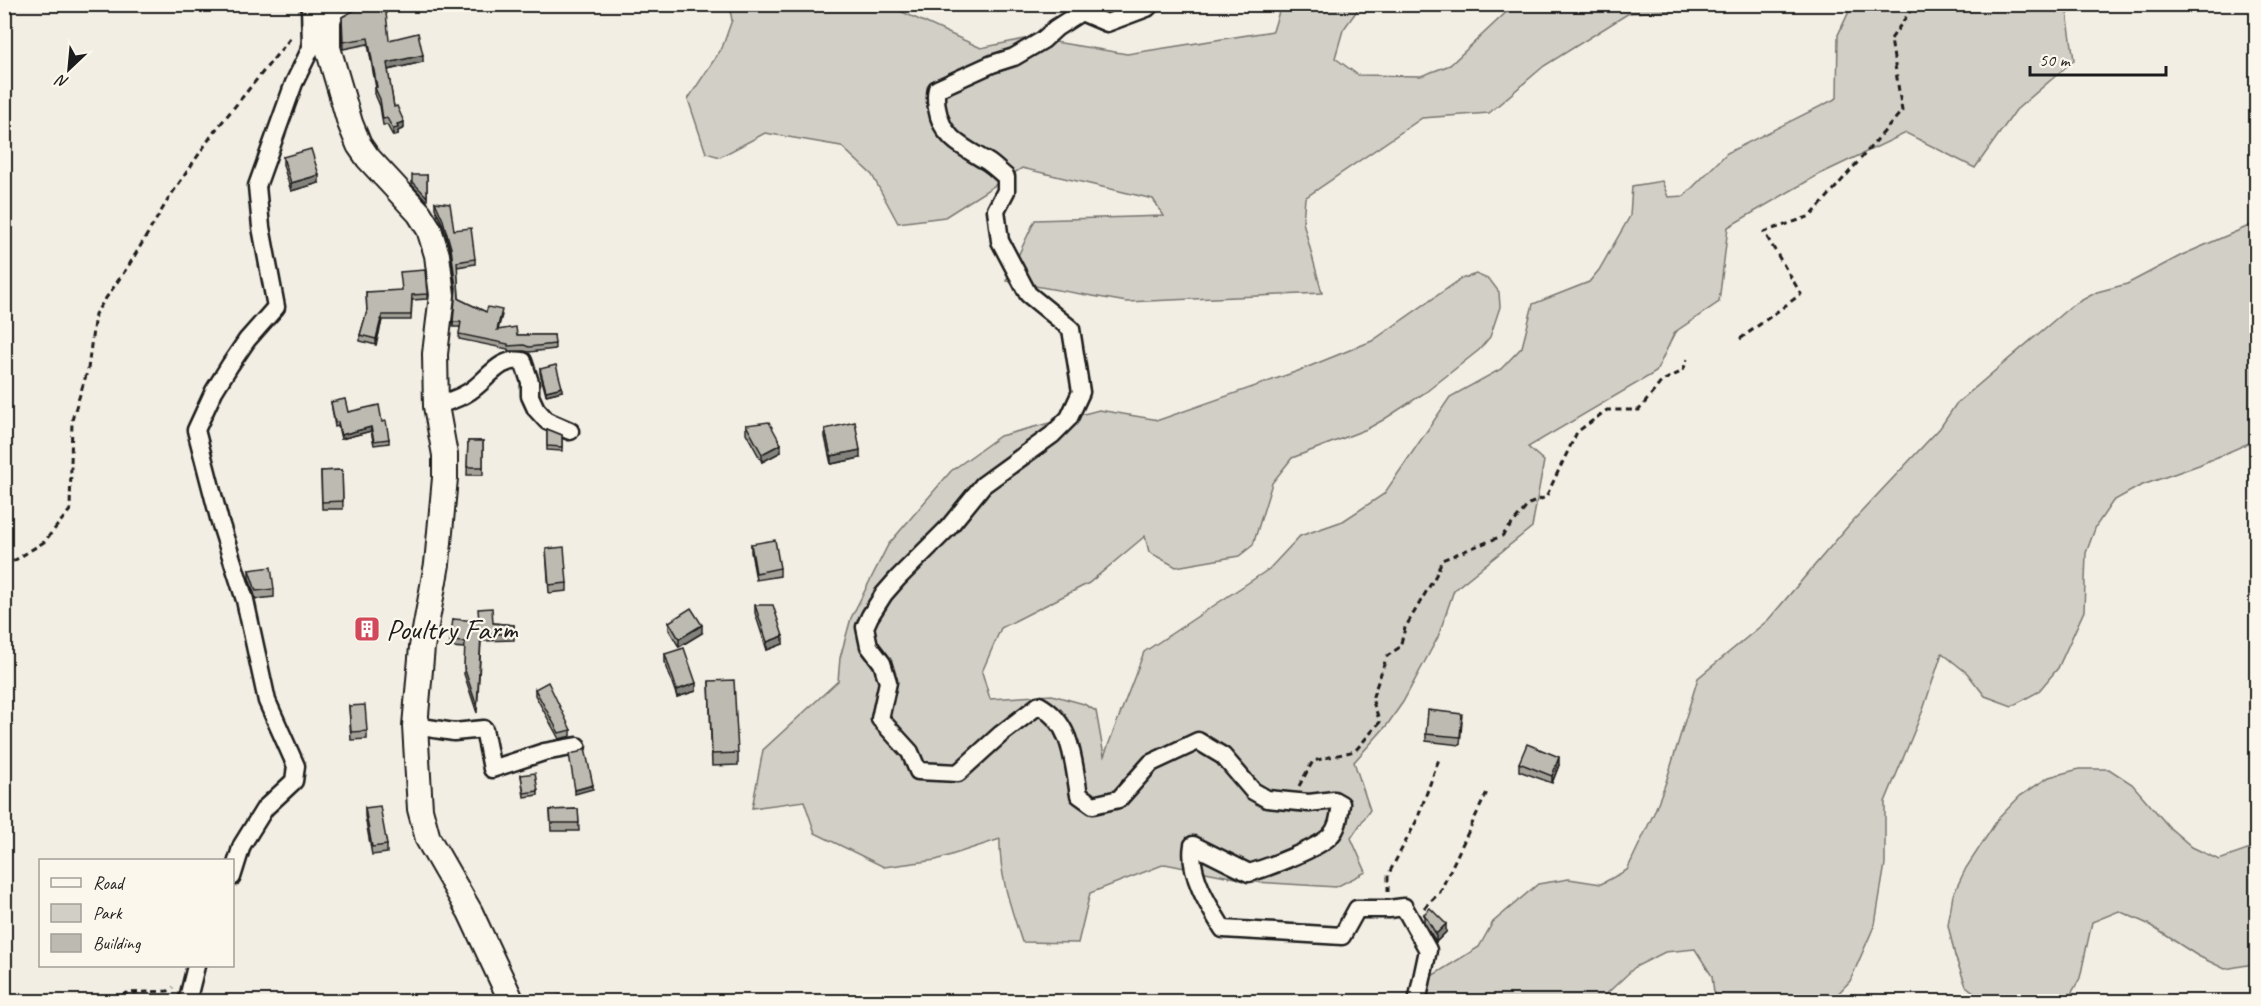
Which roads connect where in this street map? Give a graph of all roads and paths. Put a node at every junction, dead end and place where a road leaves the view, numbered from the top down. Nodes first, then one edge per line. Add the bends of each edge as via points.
1 (357, 4) edge
2 (1151, 4) edge
3 (1915, 4) edge
4 (1078, 8) edge
5 (320, 11) edge
6 (1740, 339) dead end
7 (1687, 359) dead end
8 (436, 406) junction
9 (570, 431) dead end
10 (4, 567) edge
11 (415, 726) junction
12 (577, 746) dead end
13 (1439, 759) dead end
14 (1487, 792) dead end
15 (1291, 801) junction
16 (234, 871) edge
17 (1389, 909) junction
18 (1412, 920) junction
19 (194, 970) edge
20 (114, 1002) edge
21 (187, 1002) edge
22 (512, 1002) edge
23 (1417, 1002) edge

1 - 5 street
2 - 4 street via 1107,23
3 - 6 path via 1891,39 1902,111 1811,216 1764,232 1802,294
4 - 15 street via 1043,40 1014,57 937,89 935,95 946,134 1006,177 1006,191 996,210 1000,241 1028,294 1071,329 1081,392 1069,418 983,485 884,594 870,616 865,627 869,646 882,663 888,682 880,719 910,752 918,771 958,773 1039,705 1068,736 1079,795 1093,805 1119,799 1151,763 1198,741 1223,756 1252,791 1267,799
5 - 8 main road via 359,145 419,213 437,255 442,297 435,354
5 - 10 path via 214,132 95,314 88,369 72,420 70,510 44,542
5 - 16 street via 311,48 294,82 257,186 276,308 230,364 196,430 245,600 267,701 296,766 294,782 266,808 242,845
7 - 15 path via 1683,371 1662,381 1639,410 1607,411 1576,432 1546,497 1529,504 1502,536 1442,560 1437,576 1405,628 1400,647 1387,656 1372,699 1380,722 1355,751 1312,761
8 - 9 street via 468,393 507,362 520,360 536,409 547,421
8 - 11 main road via 445,478
11 - 12 street via 454,732 483,729 492,769 543,752
11 - 22 main road via 420,809 428,838 470,912
13 - 17 path via 1417,820 1388,876
14 - 18 path via 1440,892
15 - 17 street via 1334,800 1341,804 1338,824 1331,835 1320,844 1249,873 1193,844 1191,855 1197,878 1222,929 1342,936 1357,909
17 - 18 street via 1404,907
18 - 23 street via 1428,950
19 - 20 path via 168,991 126,993
19 - 21 street

